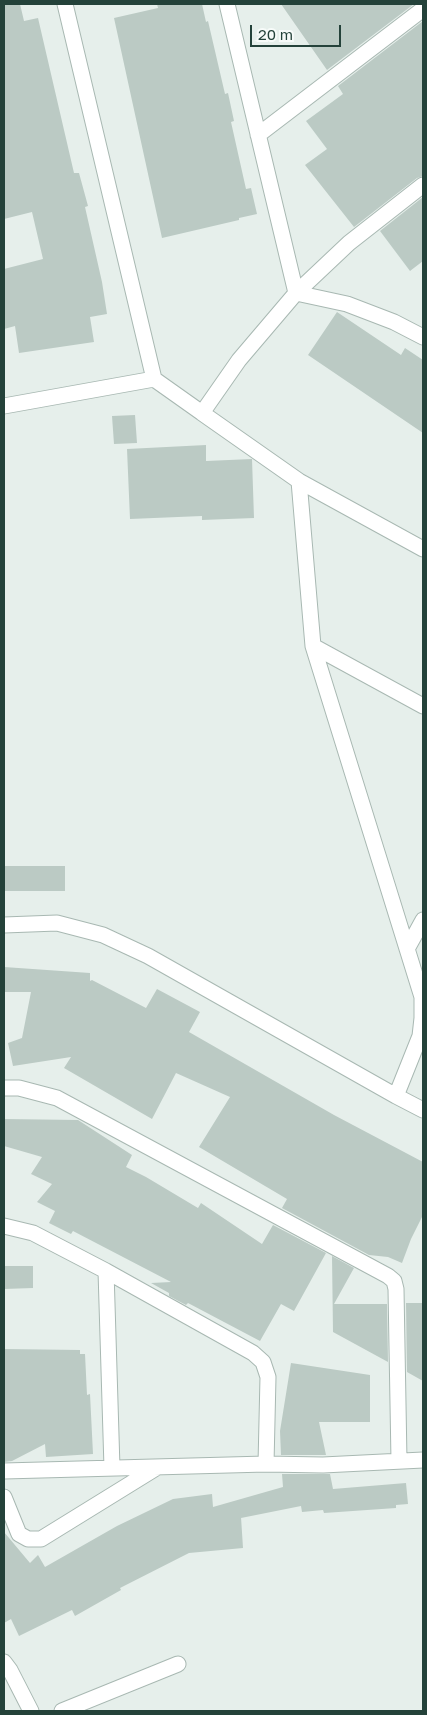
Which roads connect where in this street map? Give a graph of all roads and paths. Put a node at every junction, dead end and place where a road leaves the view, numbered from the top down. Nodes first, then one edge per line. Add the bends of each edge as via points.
1 (65, 4) edge
2 (227, 4) edge
3 (423, 9) edge
4 (258, 135) junction
5 (423, 186) edge
6 (296, 293) junction
7 (423, 337) edge
8 (154, 379) junction
9 (5, 401) edge
10 (202, 413) junction
11 (299, 481) junction
12 (423, 548) edge
13 (313, 646) junction
14 (423, 706) edge
15 (423, 920) edge
16 (4, 925) edge
17 (407, 949) junction
18 (422, 997) edge
19 (4, 1088) edge
20 (396, 1096) junction
21 (423, 1110) edge
22 (4, 1226) edge
23 (106, 1271) junction
24 (423, 1460) edge
25 (399, 1461) junction
26 (266, 1464) junction
27 (158, 1467) junction
28 (112, 1468) junction
29 (4, 1471) edge
30 (4, 1497) edge
31 (4, 1662) edge
32 (178, 1664) dead end
33 (31, 1711) edge
34 (62, 1711) edge

1 - 8 street
2 - 4 street
3 - 4 street
4 - 6 street
5 - 6 street via 349,243
6 - 7 street via 347,304
6 - 10 street via 239,360
8 - 9 street
8 - 10 street
10 - 11 street
11 - 12 street
11 - 13 street
13 - 14 street
13 - 17 street
15 - 17 street
16 - 20 street via 57,923 103,935 148,956
17 - 18 street
18 - 20 street via 420,1036
19 - 25 street via 19,1088 57,1098 394,1281
20 - 21 street
22 - 23 street via 32,1233
23 - 26 street via 253,1353 263,1362 268,1377
23 - 28 street
24 - 25 street
25 - 26 street
26 - 27 street
27 - 28 street
27 - 30 street via 42,1539 28,1539 19,1534
28 - 29 street
31 - 33 street
32 - 34 street

